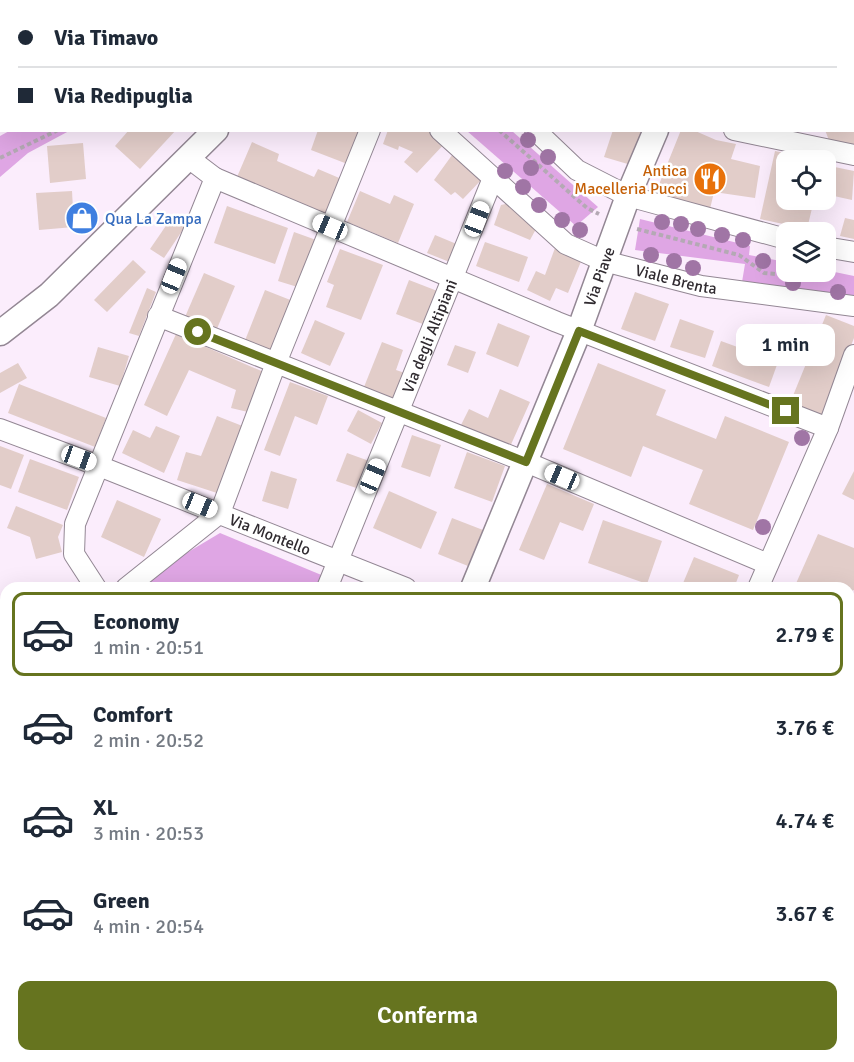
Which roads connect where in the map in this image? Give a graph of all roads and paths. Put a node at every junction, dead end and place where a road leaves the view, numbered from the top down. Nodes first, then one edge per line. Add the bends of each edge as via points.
1 (54, 132) edge
2 (214, 132) edge
3 (369, 132) edge
4 (442, 132) edge
5 (537, 132) edge
6 (655, 132) edge
7 (744, 132) edge
8 (854, 155) edge
9 (0, 158) edge
10 (190, 159) junction
11 (215, 178) junction
12 (493, 178) junction
13 (628, 196) junction
14 (618, 224) junction
15 (330, 227) junction
16 (776, 236) edge
17 (836, 248) edge
18 (854, 252) edge
19 (604, 261) junction
20 (776, 275) edge
21 (453, 279) junction
22 (854, 306) edge
23 (158, 316) junction
24 (579, 331) junction
25 (0, 333) edge
26 (854, 355) edge
27 (276, 363) junction
28 (400, 412) junction
29 (828, 428) junction
30 (0, 429) edge
31 (526, 462) junction
32 (99, 466) junction
33 (220, 513) junction
34 (338, 561) junction
35 (768, 564) junction
36 (92, 582) edge
37 (134, 582) edge
38 (329, 582) edge
39 (391, 582) edge
40 (476, 582) edge
41 (760, 582) edge

1 - 9 path
2 - 10 street
3 - 15 street
4 - 12 street, Viale Brenta
5 - 13 street via 577,170
6 - 13 street, Via Piave
7 - 8 street
10 - 11 street
10 - 25 street via 48,295
11 - 15 street
11 - 23 street
12 - 19 street, Viale Brenta via 566,244
12 - 21 street, Via degli Altipiani
13 - 14 street, Via Piave
13 - 16 street
14 - 19 street, Via Piave
14 - 20 path via 740,255 764,273
15 - 21 street
15 - 27 street
17 - 18 street
19 - 22 street, Viale Brenta via 701,286
19 - 24 street, Via Piave
21 - 24 street
21 - 28 street, Via degli Altipiani
23 - 27 street
23 - 32 street
24 - 29 street
24 - 31 street, Via Piave
26 - 29 street
27 - 28 street
27 - 33 street
28 - 31 street
28 - 34 street, Via degli Altipiani
29 - 35 street
30 - 32 street, Via Montello
31 - 35 street
31 - 40 street, Via Piave
32 - 33 street, Via Montello
32 - 36 street via 72,541 74,554
33 - 34 street, Via Montello
33 - 37 street
34 - 38 street, Via degli Altipiani
34 - 39 street, Via Montello
35 - 41 street

